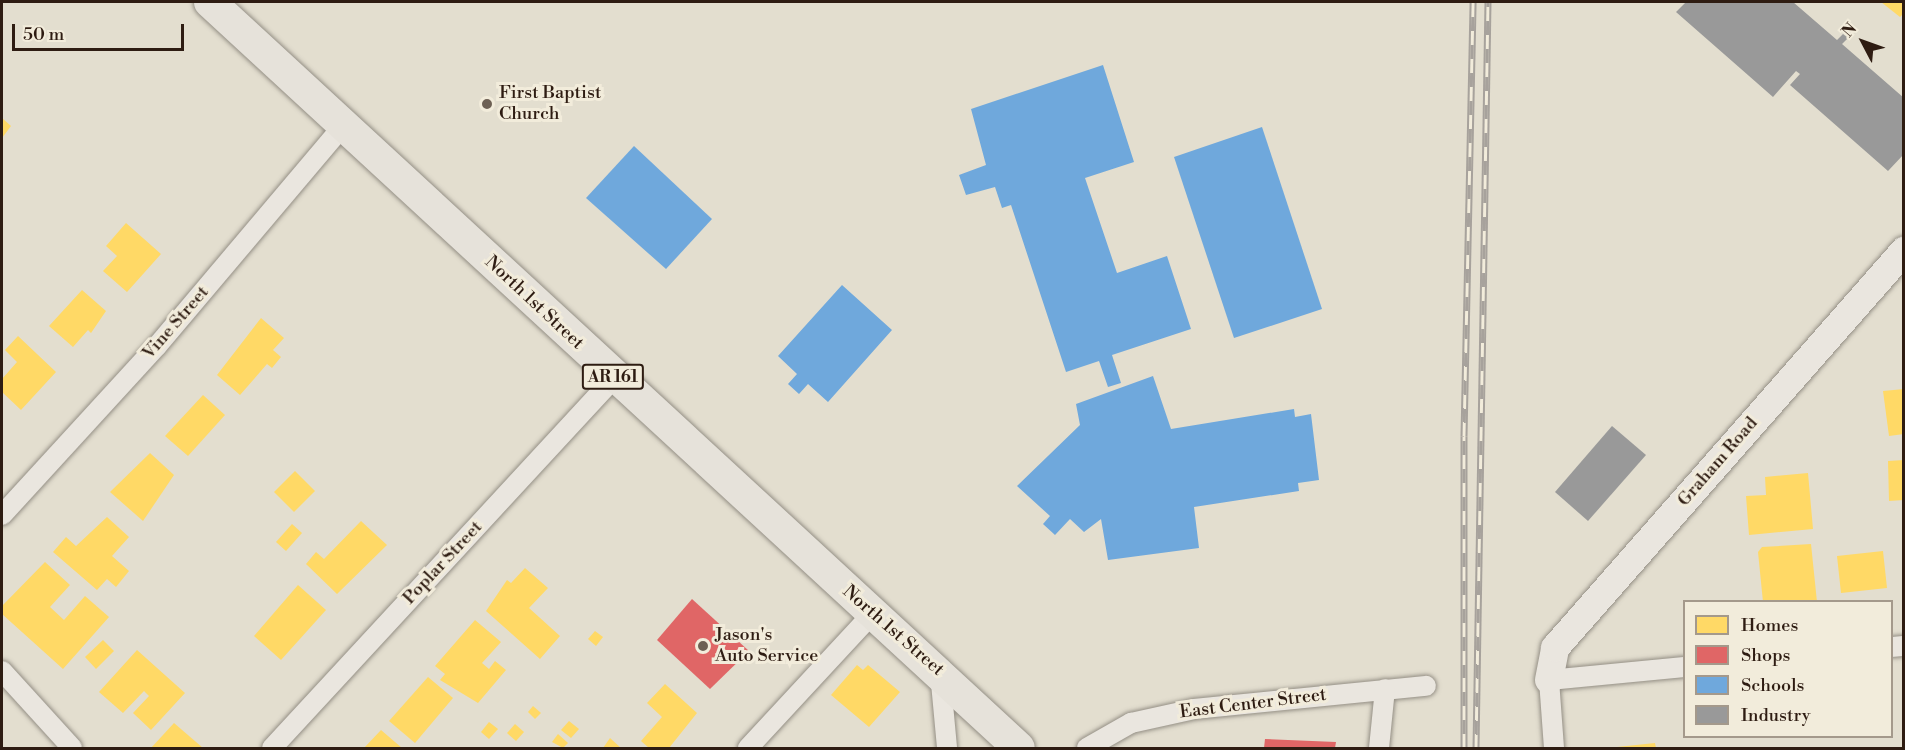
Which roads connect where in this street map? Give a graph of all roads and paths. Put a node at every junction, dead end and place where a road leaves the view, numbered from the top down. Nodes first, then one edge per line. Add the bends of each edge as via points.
1 (210, 2) edge
2 (343, 126) junction
3 (1904, 251) edge
4 (614, 378) junction
5 (2, 515) edge
6 (871, 615) junction
7 (1683, 667) edge
8 (2, 671) edge
9 (940, 672) junction
10 (1549, 680) junction
11 (1426, 686) dead end
12 (1385, 689) junction
13 (72, 748) edge
14 (272, 748) edge
15 (748, 748) edge
16 (947, 748) edge
17 (1019, 748) edge
18 (1087, 748) edge
19 (1379, 748) edge
20 (1554, 748) edge

1 - 2 main road, North 1st Street / AR 161
2 - 4 main road, North 1st Street / AR 161
2 - 5 street, Vine Street via 158,346
3 - 10 main road, Graham Road via 1556,648
4 - 6 main road, North 1st Street / AR 161
4 - 14 street, Poplar Street
6 - 9 main road, North 1st Street / AR 161
6 - 15 street
7 - 10 street
8 - 13 street
9 - 16 street
9 - 17 main road, North 1st Street / AR 161
10 - 20 street
11 - 12 street, East Center Street
12 - 18 street, East Center Street via 1194,709 1131,723
12 - 19 street

